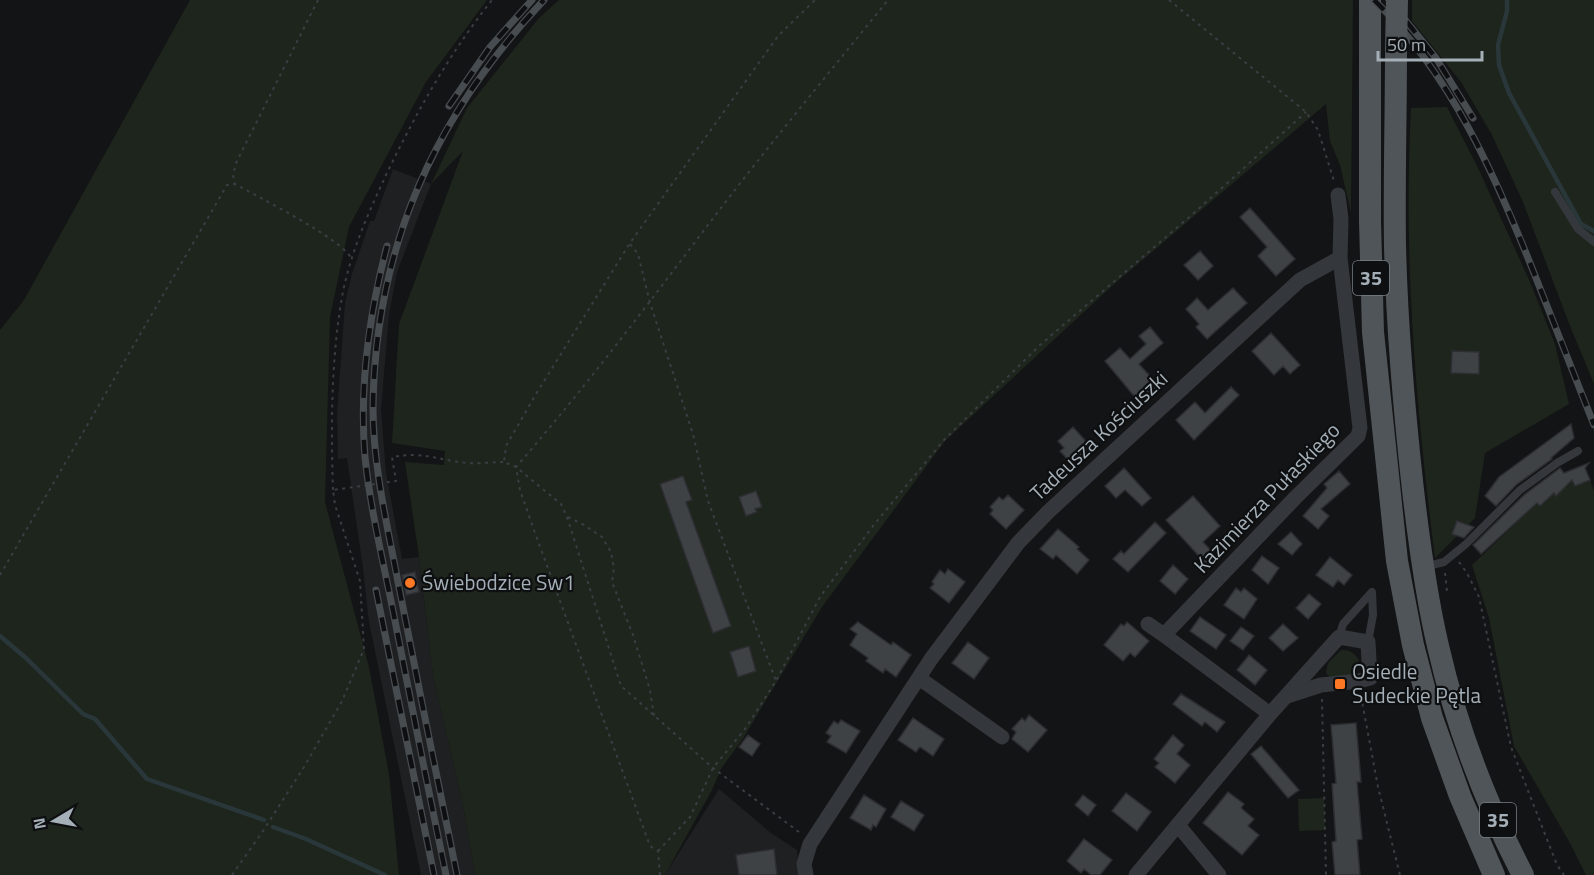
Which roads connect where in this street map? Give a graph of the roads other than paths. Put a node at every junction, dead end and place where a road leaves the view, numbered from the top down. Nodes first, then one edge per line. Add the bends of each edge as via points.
1 (1370, 0) edge
2 (1397, 0) edge
3 (1555, 192) dead end
4 (1338, 195) road end
5 (1594, 242) edge
6 (1340, 258) junction
7 (1578, 451) dead end
8 (1423, 568) junction
9 (1148, 624) dead end
10 (1164, 635) junction
11 (1339, 637) junction
12 (1368, 642) junction
13 (919, 678) junction
14 (1287, 696) junction
15 (1270, 714) junction
16 (1002, 737) dead end
17 (1178, 825) junction
18 (806, 875) edge
19 (1136, 875) edge
20 (1219, 875) edge
21 (1494, 875) edge
22 (1523, 875) edge

1 - 21 main road, 35 via 1373,332 1397,561 1432,718
2 - 8 main road, 35, bridge via 1397,304 1405,423
3 - 5 lane via 1578,229
4 - 6 street, Kazimierza Pułaskiego
6 - 10 street, Kazimierza Pułaskiego via 1358,436
6 - 13 street, Tadeusza Kościuszki via 1300,280 1047,512 1018,543
7 - 8 lane via 1520,490 1444,562
8 - 22 main road, 35 via 1438,646 1457,712
9 - 10 street
10 - 15 street
11 - 12 street
11 - 12 lane via 1343,624 1372,592
11 - 14 street
12 - 14 street via 1370,678 1321,685
13 - 16 street
13 - 18 street, Tadeusza Kościuszki via 810,844 804,864
14 - 15 street
15 - 17 street
17 - 19 street
17 - 20 street

